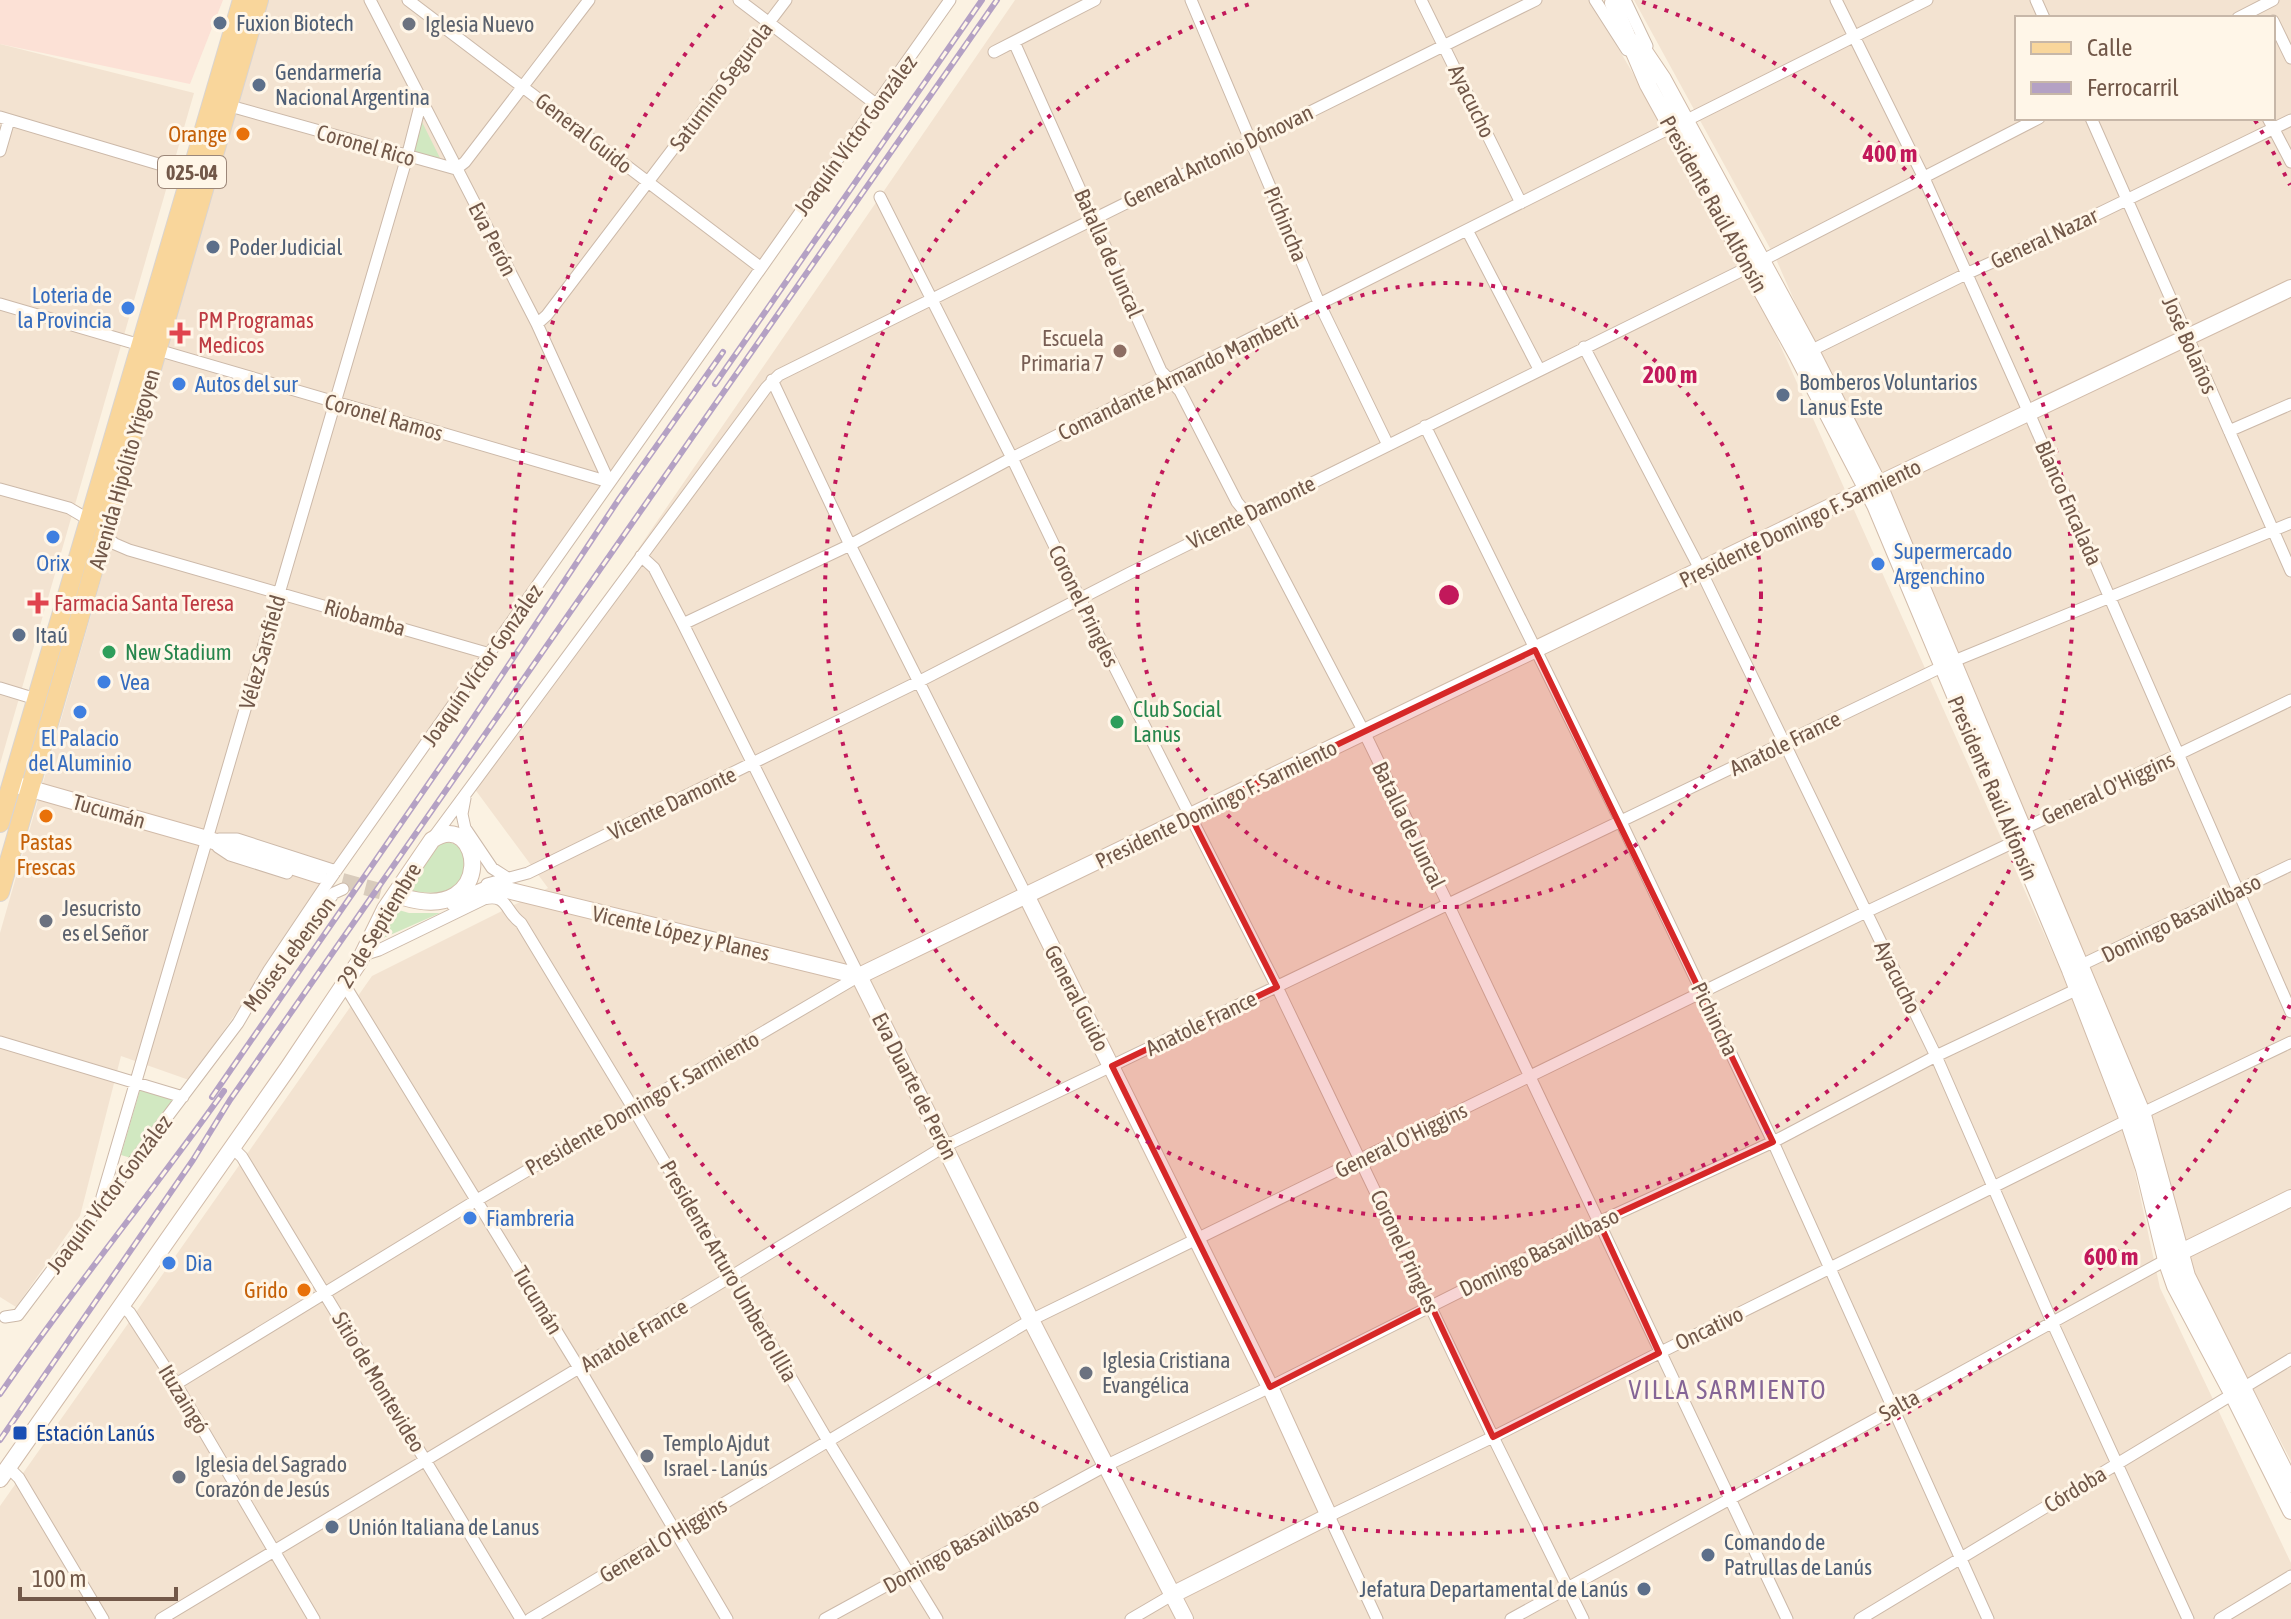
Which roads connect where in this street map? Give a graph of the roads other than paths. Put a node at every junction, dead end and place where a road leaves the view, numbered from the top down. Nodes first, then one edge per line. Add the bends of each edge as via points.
1 (242, 0) edge
2 (259, 0) edge
3 (370, 0) edge
4 (408, 0) edge
5 (589, 0) edge
6 (739, 0) edge
7 (786, 0) edge
8 (950, 0) edge
9 (1095, 0) edge
10 (1191, 0) edge
11 (1421, 0) edge
12 (1536, 0) edge
13 (1595, 0) edge
14 (1836, 0) edge
15 (1927, 0) edge
16 (1617, 1) edge
17 (2267, 1) edge
18 (2241, 16) edge
19 (769, 23) junction
20 (2275, 25) edge
21 (1853, 37) junction
22 (1014, 42) junction
23 (1444, 45) junction
24 (994, 52) dead end
25 (2291, 58) edge
26 (1656, 82) junction
27 (524, 86) junction
28 (422, 98) junction
29 (877, 105) junction
30 (230, 106) junction
31 (4, 119) edge
32 (2035, 120) edge
33 (2092, 120) edge
34 (2291, 120) edge
35 (2271, 123) edge
36 (1678, 124) junction
37 (1250, 140) junction
38 (0, 151) edge
39 (407, 157) junction
40 (2291, 162) edge
41 (456, 169) junction
42 (192, 174) junction
43 (1923, 176) junction
44 (647, 183) junction
45 (880, 197) dead end
46 (2128, 199) junction
47 (1521, 203) junction
48 (1094, 218) junction
49 (1467, 230) junction
50 (1755, 264) junction
51 (760, 267) junction
52 (1966, 274) junction
53 (2291, 288) edge
54 (931, 299) junction
55 (0, 304) edge
56 (1320, 305) junction
57 (537, 324) junction
58 (2187, 338) junction
59 (150, 346) junction
60 (1584, 347) junction
61 (1804, 354) junction
62 (1539, 369) junction
63 (772, 380) junction
64 (1171, 381) junction
65 (335, 402) junction
66 (2291, 404) edge
67 (2029, 413) junction
68 (1425, 426) junction
69 (2229, 431) junction
70 (1388, 445) junction
71 (1012, 458) junction
72 (609, 482) junction
73 (1873, 488) junction
74 (0, 489) edge
75 (1247, 514) junction
76 (89, 519) junction
77 (2291, 523) edge
78 (2273, 530) junction
79 (104, 537) junction
80 (850, 545) junction
81 (641, 556) junction
82 (1701, 571) junction
83 (2291, 571) edge
84 (279, 592) junction
85 (2111, 596) junction
86 (1080, 599) junction
87 (683, 624) junction
88 (1535, 650) junction
89 (490, 654) junction
90 (1948, 664) junction
91 (918, 682) junction
92 (0, 688) edge
93 (36, 699) junction
94 (2291, 700) edge
95 (1364, 732) junction
96 (1785, 744) junction
97 (2180, 755) junction
98 (754, 763) junction
99 (12, 784) junction
100 (31, 789) junction
101 (467, 793) junction
102 (1190, 815) junction
103 (1621, 822) junction
104 (0, 823) edge
105 (2020, 835) junction
106 (207, 839) junction
107 (432, 840) junction
108 (2291, 865) edge
109 (528, 873) junction
110 (327, 877) junction
111 (502, 888) junction
112 (343, 889) dead end
113 (2238, 891) junction
114 (0, 892) edge
115 (458, 894) junction
116 (1026, 895) junction
117 (532, 897) junction
118 (1448, 904) junction
119 (1866, 912) junction
120 (363, 955) junction
121 (2076, 968) junction
122 (859, 976) junction
123 (344, 984) junction
124 (1277, 987) junction
125 (2083, 987) junction
126 (1702, 993) junction
127 (2291, 1012) edge
128 (238, 1023) junction
129 (0, 1042) edge
130 (2291, 1042) edge
131 (1936, 1056) junction
132 (1112, 1066) junction
133 (1530, 1077) junction
134 (135, 1084) junction
135 (183, 1097) junction
136 (633, 1108) junction
137 (2136, 1118) junction
138 (1773, 1142) junction
139 (945, 1146) junction
140 (233, 1148) junction
141 (1361, 1159) junction
142 (1993, 1188) junction
143 (2291, 1198) edge
144 (477, 1200) junction
145 (99, 1205) junction
146 (1599, 1222) junction
147 (1197, 1240) junction
148 (2173, 1256) junction
149 (1829, 1269) junction
150 (732, 1276) junction
151 (325, 1292) junction
152 (1431, 1305) junction
153 (122, 1306) junction
154 (5, 1317) dead end
155 (1031, 1320) junction
156 (2052, 1322) junction
157 (1659, 1353) junction
158 (2291, 1359) edge
159 (579, 1368) junction
160 (176, 1384) junction
161 (1270, 1387) junction
162 (2239, 1391) junction
163 (1893, 1408) junction
164 (1493, 1437) junction
165 (828, 1441) junction
166 (425, 1460) junction
167 (2118, 1464) junction
168 (1105, 1466) junction
169 (4, 1473) edge
170 (2291, 1484) edge
171 (1729, 1498) junction
172 (2291, 1511) edge
173 (1329, 1516) junction
174 (676, 1532) junction
175 (273, 1551) junction
176 (1961, 1559) junction
177 (910, 1573) junction
178 (2291, 1576) edge
179 (1568, 1588) junction
180 (1172, 1595) junction
181 (103, 1619) edge
182 (161, 1619) edge
183 (314, 1619) edge
184 (521, 1619) edge
185 (530, 1619) edge
186 (727, 1619) edge
187 (825, 1619) edge
188 (937, 1619) edge
189 (1131, 1619) edge
190 (1185, 1619) edge
191 (1377, 1619) edge
192 (1511, 1619) edge
193 (1583, 1619) edge
194 (1787, 1619) edge
195 (1860, 1619) edge
196 (1988, 1619) edge
197 (2188, 1619) edge
198 (2220, 1619) edge

1 - 42 main road, Avenida Hipólito Yrigoyen / 025-04
2 - 30 main road, Avenida Hipólito Yrigoyen / 025-04
3 - 28 street, Eva Perón
4 - 27 street, General Guido
5 - 27 street
6 - 19 street
7 - 19 street, Saturnino Segurola
8 - 29 street, Joaquín Víctor González
9 - 22 street
10 - 37 street, Pichincha
11 - 23 street, Ayacucho
12 - 23 street, General Antonio Dónovan
13 - 26 street, Presidente Raúl Alfonsín
14 - 21 street, Blanco Encalada
15 - 21 street, Comandante Armando Mamberti
16 - 26 main road, Presidente Raúl Alfonsín
17 - 18 street
19 - 29 street
19 - 44 street, Saturnino Segurola
20 - 25 street
21 - 36 street, Comandante Armando Mamberti
21 - 43 street, Blanco Encalada
22 - 24 street
22 - 48 street, Batalla de Juncal
23 - 37 street, General Antonio Dónovan
23 - 47 street, Ayacucho
26 - 36 main road, Presidente Raúl Alfonsín
27 - 41 street
27 - 44 street, General Guido
28 - 39 street, Vélez Sarsfield
28 - 41 street, Eva Perón
29 - 51 street, Joaquín Víctor González
30 - 39 street, Coronel Rico
30 - 59 main road, Avenida Hipólito Yrigoyen / 025-04
31 - 38 street
31 - 42 street
32 - 43 street, Vicente Damonte
33 - 46 street, José Bolaños
34 - 35 street, General Nazar
35 - 40 street
35 - 46 street, General Nazar
36 - 47 street, Comandante Armando Mamberti
36 - 50 main road, Presidente Raúl Alfonsín
37 - 48 street, General Antonio Dónovan
37 - 56 street, Pichincha
39 - 41 street, Coronel Rico
39 - 65 street, Vélez Sarsfield
41 - 57 street, Eva Perón
42 - 59 main road, Avenida Hipólito Yrigoyen / 025-04
43 - 50 street, Vicente Damonte
43 - 52 street, Blanco Encalada
44 - 51 street, General Guido
44 - 57 street, Saturnino Segurola
45 - 54 street, Coronel Pringles
46 - 52 street, General Nazar
46 - 58 street, José Bolaños
47 - 49 street, Comandante Armando Mamberti
48 - 54 street, General Antonio Dónovan
48 - 64 street, Batalla de Juncal via 1161,371
49 - 56 street, Comandante Armando Mamberti
49 - 62 street
50 - 60 street, Vicente Damonte
50 - 61 main road, Presidente Raúl Alfonsín
51 - 72 street, Joaquín Víctor González
52 - 61 street, General Nazar
52 - 67 street, Blanco Encalada
53 - 58 main road, Presidente Domingo F. Sarmiento
54 - 63 street, General Antonio Dónovan
54 - 71 street, Coronel Pringles
55 - 59 street, Coronel Ramos
56 - 64 street, Comandante Armando Mamberti
56 - 70 street, Pichincha
57 - 72 street, Eva Perón
58 - 67 main road, Presidente Domingo F. Sarmiento
58 - 69 street, José Bolaños
59 - 65 street, Coronel Ramos
59 - 76 main road, Avenida Hipólito Yrigoyen / 025-04
59 - 79 main road, Avenida Hipólito Yrigoyen / 025-04
60 - 62 street, Vicente Damonte
60 - 82 street, Ayacucho
61 - 73 main road, Presidente Raúl Alfonsín
62 - 68 street, Vicente Damonte
63 - 80 street, General Guido
63 - 81 street, 29 de Septiembre
64 - 71 street, Comandante Armando Mamberti
64 - 75 street, Batalla de Juncal
65 - 72 street, Coronel Ramos
65 - 84 street, Vélez Sarsfield
66 - 69 street
67 - 73 main road, Presidente Domingo F. Sarmiento
67 - 85 street, Blanco Encalada
68 - 70 street, Vicente Damonte
68 - 88 street, Pichincha
69 - 78 street, José Bolaños
70 - 75 street, Vicente Damonte
71 - 80 street, Comandante Armando Mamberti
71 - 86 street, Coronel Pringles
72 - 89 street, Joaquín Víctor González
73 - 82 main road, Presidente Domingo F. Sarmiento
73 - 90 main road, Presidente Raúl Alfonsín
74 - 76 street via 69,508
75 - 86 street, Vicente Damonte
75 - 95 street, Batalla de Juncal
76 - 79 street
76 - 93 main road, Avenida Hipólito Yrigoyen / 025-04
77 - 78 street, Anatole France
78 - 83 street, José Bolaños
78 - 85 street, Anatole France
79 - 84 street, Riobamba via 129,550
79 - 100 main road, Avenida Hipólito Yrigoyen / 025-04
80 - 87 street, Comandante Armando Mamberti
80 - 91 street, General Guido
81 - 87 street, Eva Duarte de Perón via 654,568
81 - 101 street, 29 de Septiembre
82 - 88 main road, Presidente Domingo F. Sarmiento
82 - 96 street, Ayacucho
84 - 89 street, Riobamba
84 - 106 street, Vélez Sarsfield
85 - 90 street, Anatole France
85 - 97 street, Blanco Encalada
86 - 91 street, Vicente Damonte
86 - 102 street, Coronel Pringles
87 - 98 street, Eva Duarte de Perón
88 - 95 main road, Presidente Domingo F. Sarmiento
88 - 103 street, Pichincha
89 - 110 street, Joaquín Víctor González
90 - 96 street, Anatole France
90 - 105 main road, Presidente Raúl Alfonsín
91 - 98 street, Vicente Damonte
91 - 116 street, General Guido
92 - 93 street
93 - 99 main road, Avenida Hipólito Yrigoyen / 025-04
94 - 97 street, General O'Higgins
95 - 102 main road, Presidente Domingo F. Sarmiento
95 - 118 street, Batalla de Juncal
96 - 103 street, Anatole France
96 - 119 street, Ayacucho
97 - 105 street, General O'Higgins
97 - 113 street, Blanco Encalada
98 - 109 street, Vicente Damonte
98 - 122 street, Eva Duarte de Perón
99 - 100 main road, Tucumán
99 - 104 main road, Avenida Hipólito Yrigoyen / 025-04
100 - 106 main road, Tucumán
100 - 114 main road, Avenida Hipólito Yrigoyen / 025-04
101 - 107 street, 29 de Septiembre
101 - 111 street, Presidente Arturo Umberto Illia via 465,828
102 - 116 main road, Presidente Domingo F. Sarmiento
102 - 124 street, Coronel Pringles
103 - 118 street, Anatole France
103 - 126 street, Pichincha
105 - 119 street, General O'Higgins
105 - 121 main road, Presidente Raúl Alfonsín
106 - 110 main road, Moises Lebenson
106 - 134 street, Vélez Sarsfield
107 - 115 main road via 453,835 472,852 472,873
107 - 120 main road, 29 de Septiembre via 385,909
108 - 113 street, Domingo Basavilbaso
109 - 111 street, Vicente Damonte
109 - 117 street via 526,886
110 - 128 street, Joaquín Víctor González
111 - 115 street, Vicente Damonte via 480,886
111 - 115 main road via 444,907 427,909 402,901
111 - 117 main road, Vicente López y Planes
111 - 120 street, Vicente Damonte
111 - 136 street, Presidente Arturo Umberto Illia
112 - 128 street, Moises Lebenson via 334,893
113 - 121 street, Domingo Basavilbaso
113 - 127 street, Blanco Encalada
116 - 122 main road, Presidente Domingo F. Sarmiento
116 - 132 main road, General Guido
117 - 122 main road, Vicente López y Planes
118 - 124 street, Anatole France
118 - 133 street, Batalla de Juncal
119 - 126 street, General O'Higgins
119 - 131 street, Ayacucho
120 - 123 main road, 29 de Septiembre
121 - 125 main road, Presidente Raúl Alfonsín
122 - 136 street, Presidente Domingo F. Sarmiento
122 - 139 main road, Eva Duarte de Perón
123 - 140 main road, 29 de Septiembre
123 - 144 street, Tucumán
124 - 132 street, Anatole France
124 - 141 street, Coronel Pringles
125 - 131 street, Domingo Basavilbaso
125 - 137 main road, Presidente Raúl Alfonsín
126 - 133 street, General O'Higgins
126 - 138 street, Pichincha
128 - 135 street, Joaquín Víctor González
129 - 134 street
130 - 137 street, Oncativo
131 - 138 street, Domingo Basavilbaso
131 - 142 street, Ayacucho
132 - 139 street, Anatole France
132 - 147 main road, General Guido
133 - 141 street, General O'Higgins
133 - 146 street, Batalla de Juncal
134 - 135 street
134 - 145 street, Vélez Sarsfield
135 - 145 street, Joaquín Víctor González
136 - 144 street, Presidente Domingo F. Sarmiento
136 - 150 street, Presidente Arturo Umberto Illia
137 - 142 street, Oncativo
137 - 148 main road, Presidente Raúl Alfonsín
138 - 146 street, Domingo Basavilbaso
138 - 149 street, Pichincha
139 - 150 street, Anatole France
139 - 155 main road, Eva Duarte de Perón
140 - 151 street, Sitio de Montevideo
140 - 153 main road, 29 de Septiembre
141 - 147 street, General O'Higgins
141 - 152 street, Coronel Pringles
142 - 149 street, Oncativo
142 - 156 street, Ayacucho
143 - 148 main road, Salta
144 - 151 street, Presidente Domingo F. Sarmiento
144 - 159 street, Tucumán
145 - 154 street, Joaquín Víctor González via 18,1315
146 - 152 street, Domingo Basavilbaso
146 - 157 street, Batalla de Juncal
147 - 155 street, General O'Higgins
147 - 161 main road, General Guido
148 - 156 street, Salta
148 - 162 main road, Presidente Raúl Alfonsín
149 - 157 street, Oncativo
149 - 163 street, Pichincha
150 - 159 street, Anatole France
150 - 165 street, Presidente Arturo Umberto Illia
151 - 160 street, Presidente Domingo F. Sarmiento
151 - 166 street, Sitio de Montevideo
152 - 161 street, Domingo Basavilbaso
152 - 164 street, Coronel Pringles
153 - 160 street, Ituzaingó
153 - 169 main road, 29 de Septiembre
155 - 165 street, General O'Higgins
155 - 168 main road, Eva Duarte de Perón
156 - 163 street, Salta
156 - 167 street, Ayacucho
157 - 164 street, Oncativo
157 - 171 street, Batalla de Juncal
158 - 162 street, Córdoba
159 - 166 street, Anatole France
159 - 174 street, Tucumán
160 - 175 street, Ituzaingó
161 - 168 street, Domingo Basavilbaso
161 - 173 main road, General Guido
162 - 167 street, Córdoba
162 - 170 main road, Presidente Raúl Alfonsín
162 - 172 main road, Presidente Raúl Alfonsín
163 - 171 street, Salta
163 - 176 street, Pichincha
164 - 173 street, Oncativo
164 - 179 street, Coronel Pringles
165 - 174 street, General O'Higgins
165 - 177 street, Presidente Arturo Umberto Illia
166 - 175 street, Anatole France
166 - 184 street, Sitio de Montevideo
167 - 176 street, Córdoba
167 - 197 street, Ayacucho
168 - 177 street, Domingo Basavilbaso
168 - 180 main road, Eva Duarte de Perón
169 - 181 street via 19,1478
171 - 179 street, Salta
171 - 194 street, Batalla de Juncal
173 - 180 main road, Oncativo
173 - 191 street, General Guido
174 - 185 street, General O'Higgins
174 - 186 street, Tucumán
175 - 182 street, Anatole France
175 - 183 street, Ituzaingó
176 - 195 street, Córdoba
176 - 196 street, Pichincha
177 - 187 street, Domingo Basavilbaso
177 - 188 street, Presidente Arturo Umberto Illia
178 - 198 street
179 - 192 street, Salta
179 - 193 street, Coronel Pringles
180 - 189 street, Oncativo
180 - 190 main road, Eva Duarte de Perón

